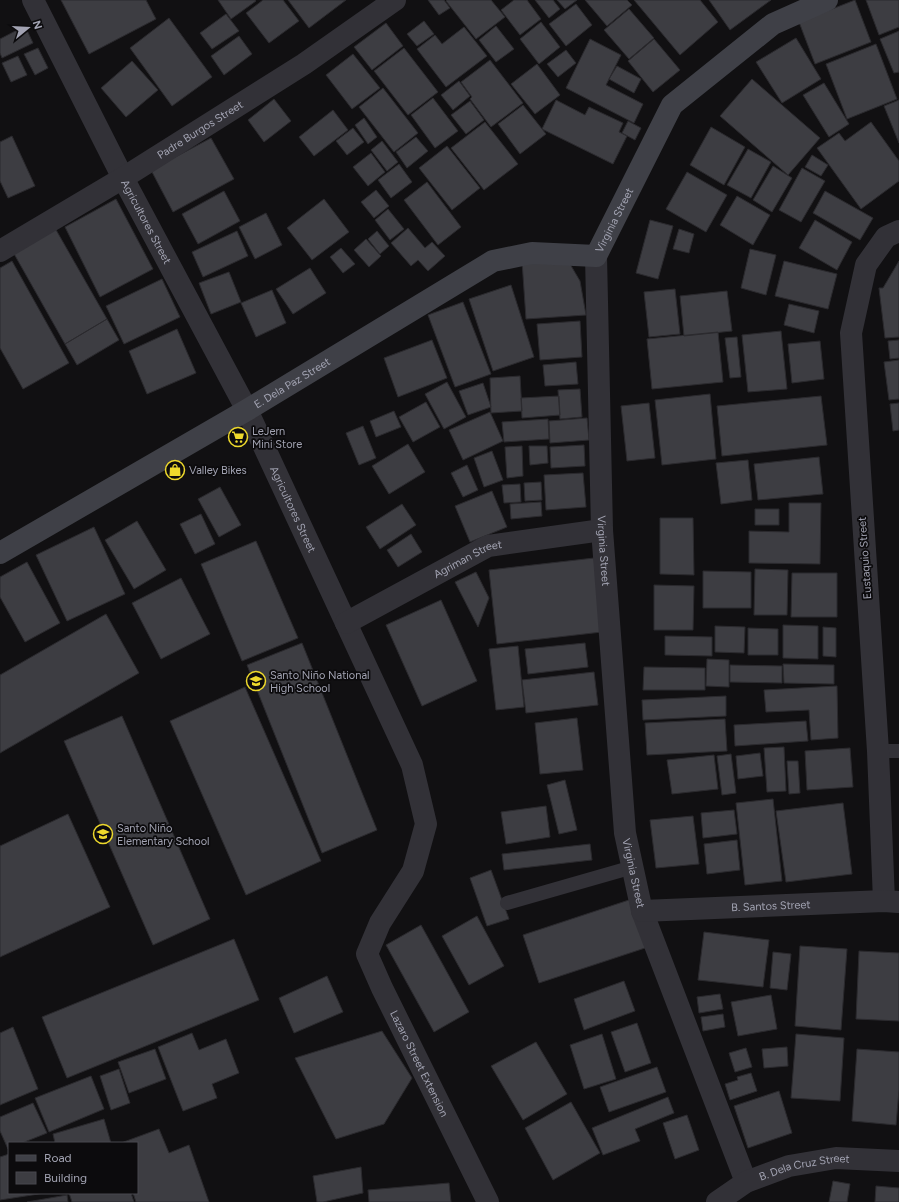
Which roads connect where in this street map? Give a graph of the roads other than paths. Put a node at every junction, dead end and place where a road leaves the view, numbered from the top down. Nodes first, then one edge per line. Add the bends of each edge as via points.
1 (33, 0) edge
2 (395, 0) edge
3 (827, 0) edge
4 (123, 178) junction
5 (899, 231) edge
6 (0, 251) edge
7 (596, 256) junction
8 (248, 410) junction
9 (602, 530) junction
10 (0, 553) edge
11 (346, 623) junction
12 (878, 751) junction
13 (899, 751) edge
14 (633, 868) junction
15 (892, 902) edge
16 (507, 903) dead end
17 (642, 911) junction
18 (380, 923) joint
19 (899, 1161) edge
20 (746, 1182) junction
21 (488, 1202) edge
22 (716, 1202) edge

1 - 4 street, Agricultores Street
2 - 4 street, Padre Burgos Street via 304,64
3 - 7 street, Virginia Street via 773,24 672,105
4 - 6 street, Padre Burgos Street
4 - 8 street, Agricultores Street
5 - 12 street, Eustaquio Street via 886,237 866,265 851,333
7 - 8 street, E. Dela Paz Street via 532,253 493,261
7 - 9 street, Virginia Street
8 - 10 street, E. Dela Paz Street
8 - 11 street, Agricultores Street
9 - 11 street, Agriman Street via 488,546
9 - 14 street, Virginia Street via 625,833
11 - 18 street, Agricultores Street via 412,765 426,824 413,871
12 - 13 lane
12 - 15 street, Eustaquio Street
14 - 16 lane
14 - 17 street, Virginia Street
15 - 17 street, B. Santos Street
17 - 20 street, Virginia Street
18 - 21 street, Lazaro Street Extension via 367,954
19 - 20 street, B. Dela Cruz Street via 836,1158 789,1166
20 - 22 street, B. Dela Cruz Street

